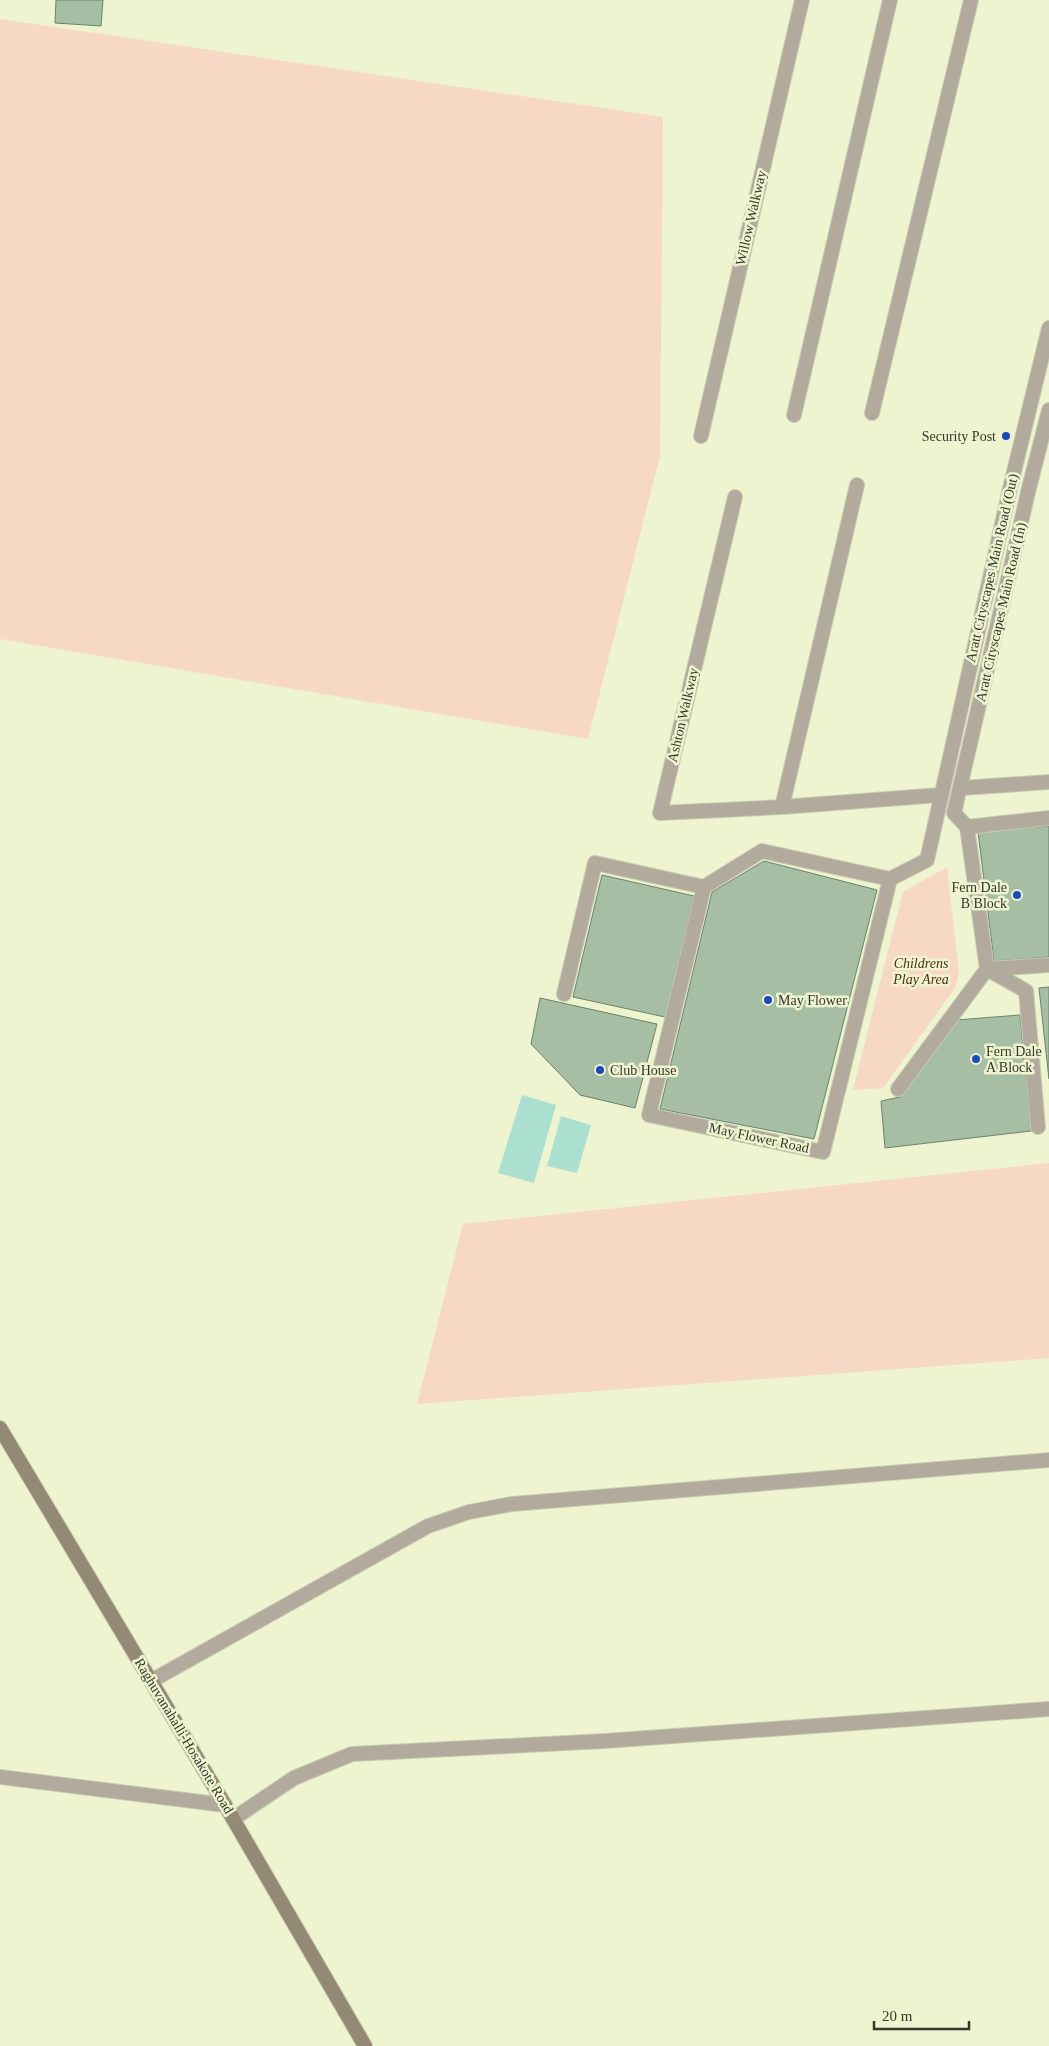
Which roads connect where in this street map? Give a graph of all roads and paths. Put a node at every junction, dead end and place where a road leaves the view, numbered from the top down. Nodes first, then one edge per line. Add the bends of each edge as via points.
1 (802, 0) edge
2 (890, 0) edge
3 (971, 0) edge
4 (1049, 328) edge
5 (1049, 410) edge
6 (872, 413) dead end
7 (794, 414) dead end
8 (701, 436) dead end
9 (857, 484) dead end
10 (734, 497) dead end
11 (1049, 782) edge
12 (961, 788) junction
13 (940, 795) junction
14 (782, 807) junction
15 (937, 810) junction
16 (954, 813) junction
17 (1049, 818) edge
18 (967, 827) junction
19 (890, 879) junction
20 (704, 887) junction
21 (1049, 965) edge
22 (987, 970) junction
23 (564, 994) dead end
24 (898, 1089) dead end
25 (1038, 1127) dead end
26 (0, 1428) edge
27 (1049, 1460) edge
28 (152, 1682) junction
29 (1049, 1709) edge
30 (0, 1777) edge
31 (225, 1805) junction
32 (233, 1819) junction
33 (365, 2046) edge

1 - 8 street, Willow Walkway
2 - 7 street
3 - 6 street
4 - 13 street, Aratt Cityscapes Main Road (Out)
5 - 12 street, Aratt Cityscapes Main Road (In)
9 - 14 street
10 - 14 street, Ashton Walkway via 660,813
11 - 12 street
12 - 16 street, Aratt Cityscapes Main Road (In)
13 - 14 street, Ashton Walkway
13 - 15 street, Aratt Cityscapes Main Road (Out)
15 - 16 street
15 - 19 street via 927,860
16 - 18 street
17 - 18 street
18 - 22 street
19 - 20 street via 762,851
19 - 20 street, May Flower Road via 823,1152 649,1114
20 - 23 street via 595,863
21 - 22 street
22 - 24 street
22 - 25 street via 1026,991
26 - 28 main road, Raghuvanahalli-Hosakote Road
27 - 28 street via 512,1504 469,1512 428,1526
28 - 31 main road, Raghuvanahalli-Hosakote Road
29 - 32 street via 614,1740 352,1754 294,1778
30 - 31 street
31 - 32 main road, Raghuvanahalli-Hosakote Road
32 - 33 main road, Raghuvanahalli-Hosakote Road

